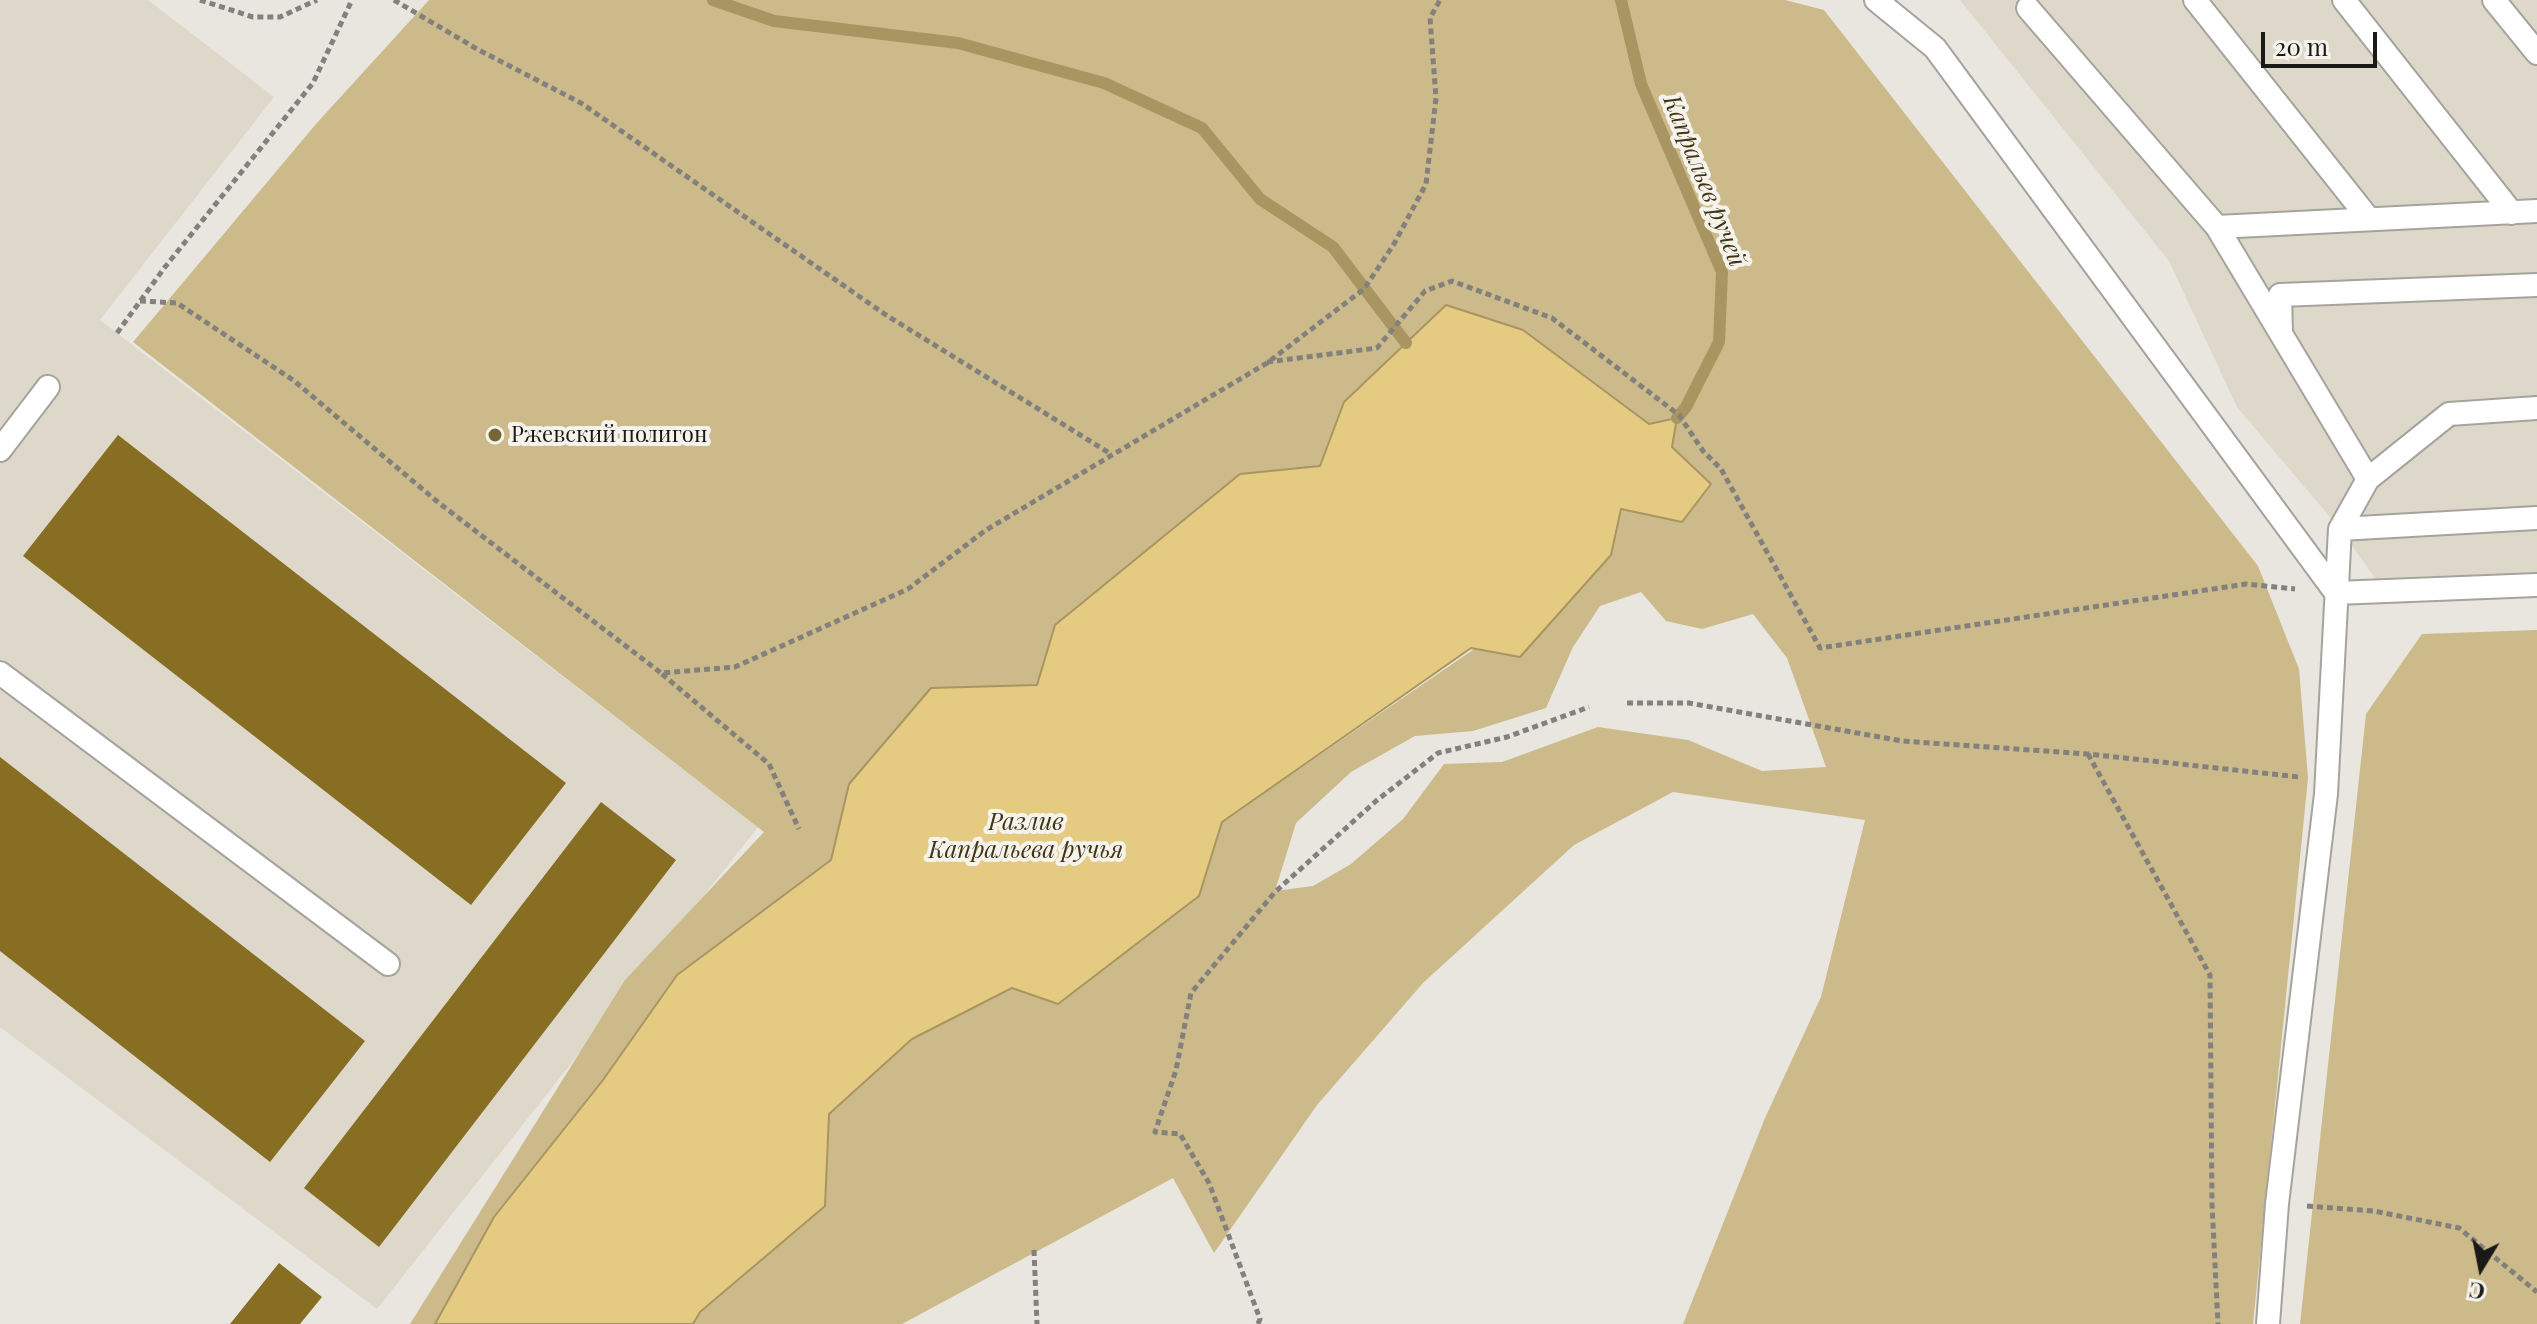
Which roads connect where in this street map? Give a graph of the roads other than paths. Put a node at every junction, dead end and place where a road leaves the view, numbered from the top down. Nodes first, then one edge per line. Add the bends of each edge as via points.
1 (1876, 0) edge
2 (2195, 0) edge
3 (2344, 0) edge
4 (2494, 0) edge
5 (2028, 8) dead end
6 (2537, 53) edge
7 (2537, 211) edge
8 (2512, 213) junction
9 (2369, 219) junction
10 (2217, 227) junction
11 (2537, 285) edge
12 (2281, 333) junction
13 (48, 387) dead end
14 (2537, 408) edge
15 (0, 450) edge
16 (2368, 479) junction
17 (2537, 518) edge
18 (2340, 529) junction
19 (2537, 585) edge
20 (2336, 593) junction
21 (0, 673) edge
22 (388, 964) dead end
23 (2268, 1324) edge

1 - 20 lane via 1935,48
2 - 9 lane
3 - 8 lane
4 - 6 lane
5 - 10 lane
7 - 8 lane
8 - 9 lane
9 - 10 lane
10 - 12 lane
11 - 12 lane via 2280,295
12 - 16 lane
13 - 15 lane
14 - 16 lane via 2449,414
16 - 18 lane
17 - 18 lane
18 - 20 lane
19 - 20 lane
20 - 23 lane via 2326,794 2277,1204
21 - 22 lane

